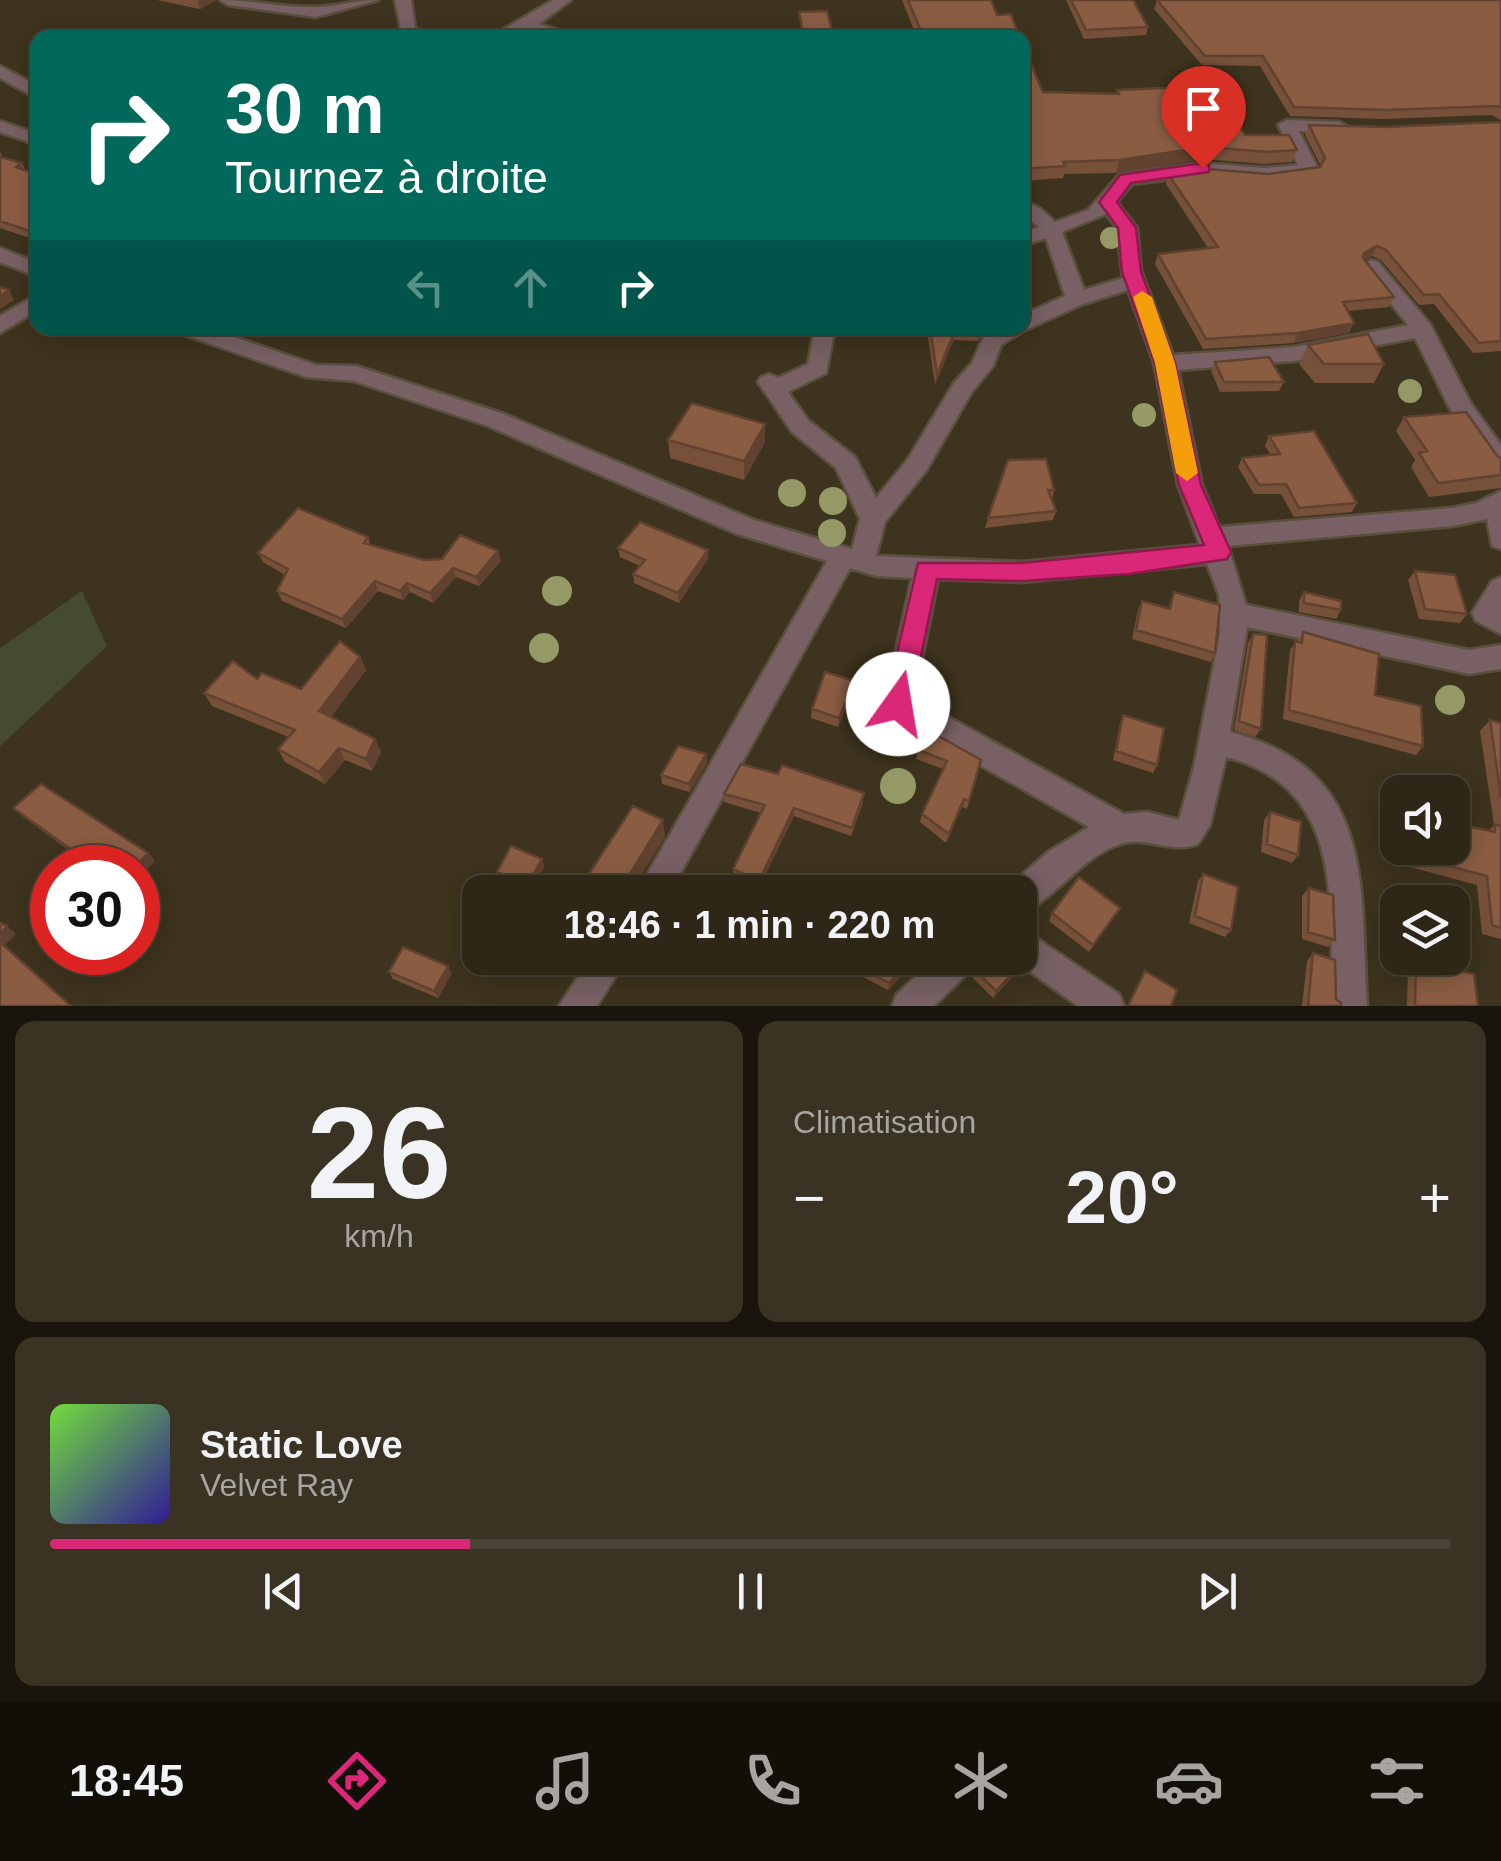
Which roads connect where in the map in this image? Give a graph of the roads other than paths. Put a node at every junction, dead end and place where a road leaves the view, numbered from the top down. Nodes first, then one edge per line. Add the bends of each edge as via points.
1 (228, 0) edge
2 (370, 0) edge
3 (404, 0) edge
4 (563, 0) edge
5 (526, 26) junction
6 (408, 30) edge
7 (516, 30) edge
8 (542, 30) edge
9 (0, 71) edge
10 (30, 89) edge
11 (0, 126) edge
12 (1363, 128) edge
13 (30, 137) edge
14 (1108, 202) junction
15 (1030, 212) edge
16 (1052, 232) junction
17 (1030, 238) edge
18 (0, 254) edge
19 (1371, 266) edge
20 (30, 267) edge
21 (1136, 280) junction
22 (1076, 300) junction
23 (30, 305) edge
24 (1030, 320) edge
25 (0, 326) edge
26 (1422, 329) junction
27 (206, 335) edge
28 (824, 335) edge
29 (1002, 335) edge
30 (1165, 363) junction
31 (1501, 463) edge
32 (1499, 501) edge
33 (873, 520) junction
34 (1501, 539) edge
35 (1216, 545) junction
36 (852, 561) junction
37 (926, 569) junction
38 (1501, 588) edge
39 (1234, 613) junction
40 (1501, 623) edge
41 (1501, 657) edge
42 (1213, 742) junction
43 (1118, 827) junction
44 (663, 875) edge
45 (1037, 882) edge
46 (1037, 956) edge
47 (601, 975) edge
48 (941, 975) edge
49 (587, 1001) edge
50 (909, 1006) edge
51 (1107, 1006) edge
52 (1350, 1006) edge

1 - 2 street via 316,12
3 - 6 street
4 - 5 street
5 - 7 street
5 - 8 street
9 - 10 street
11 - 13 street
12 - 14 street via 1287,125 1309,168 1264,174 1203,168 1126,179
14 - 16 street
14 - 21 street via 1127,228
15 - 16 street
16 - 17 street
16 - 22 street
18 - 20 street
19 - 26 street
21 - 22 street
21 - 30 street
22 - 24 street
23 - 25 street
26 - 30 street via 1339,350
26 - 31 street via 1461,407
27 - 36 street via 314,372 356,374 496,420 646,487
28 - 33 street via 818,368 772,386 800,426 846,463
29 - 33 street
30 - 35 street via 1190,485
32 - 34 street
32 - 35 street via 1453,516
33 - 36 street
35 - 37 street via 1129,564 1022,572
35 - 39 street
36 - 37 street
36 - 44 street
37 - 43 street via 898,704
38 - 40 street via 1486,613
39 - 41 street via 1470,662
39 - 42 street
42 - 43 street via 1194,825 1186,834
42 - 52 street via 1286,767 1329,826 1345,869
43 - 45 street
46 - 51 street
47 - 49 street
48 - 50 street

